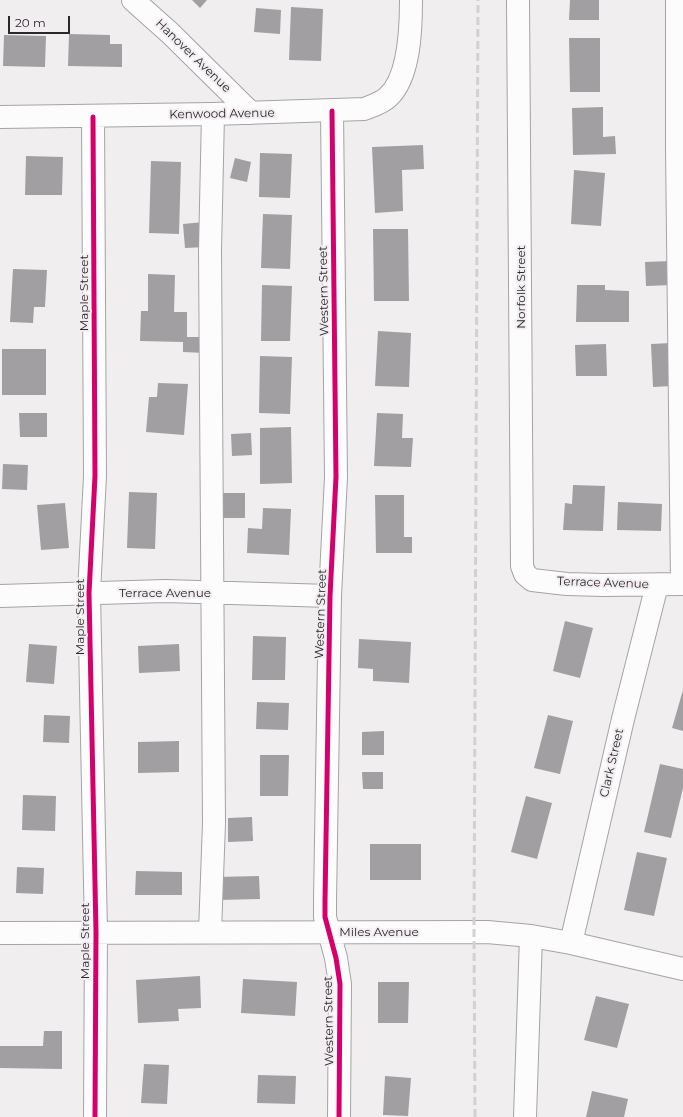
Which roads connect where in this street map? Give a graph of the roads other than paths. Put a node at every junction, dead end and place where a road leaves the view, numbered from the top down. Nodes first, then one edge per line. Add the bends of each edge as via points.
1 (133, 0) edge
2 (411, 0) edge
3 (518, 0) edge
4 (677, 0) edge
5 (332, 111) junction
6 (251, 113) junction
7 (213, 114) junction
8 (0, 117) edge
9 (93, 117) junction
10 (525, 574) joint
11 (682, 584) edge
12 (657, 585) junction
13 (89, 593) junction
14 (213, 593) junction
15 (0, 596) edge
16 (330, 596) junction
17 (96, 932) junction
18 (210, 932) junction
19 (329, 932) junction
20 (0, 933) edge
21 (531, 936) junction
22 (571, 943) junction
23 (683, 969) edge
24 (95, 1117) edge
25 (339, 1117) edge
26 (525, 1117) edge

1 - 6 street, Hanover Avenue
2 - 5 street, Kenwood Avenue via 411,29 400,81 388,97 376,105 364,109
3 - 10 street, Norfolk Street via 522,566
4 - 11 street
5 - 6 street, Kenwood Avenue
5 - 16 street, Western Street via 336,477
6 - 7 street, Kenwood Avenue
7 - 9 street, Kenwood Avenue
7 - 14 street via 210,251
8 - 9 street, Kenwood Avenue
9 - 13 street, Maple Street via 95,476
10 - 12 street, Terrace Avenue via 532,580 568,584
11 - 12 street, Terrace Avenue
12 - 22 street, Clark Street
13 - 14 street, Terrace Avenue
13 - 15 street, Terrace Avenue
13 - 17 street, Maple Street
14 - 16 street, Terrace Avenue
14 - 18 street via 214,823
16 - 19 street, Western Street via 325,901 325,917
17 - 18 street, Miles Avenue
17 - 20 street, Miles Avenue
17 - 24 street, Maple Street
18 - 19 street, Miles Avenue
19 - 21 street, Miles Avenue via 488,932
19 - 25 street, Western Street via 340,984
21 - 22 street, Miles Avenue
21 - 26 street
22 - 23 street, Miles Avenue

